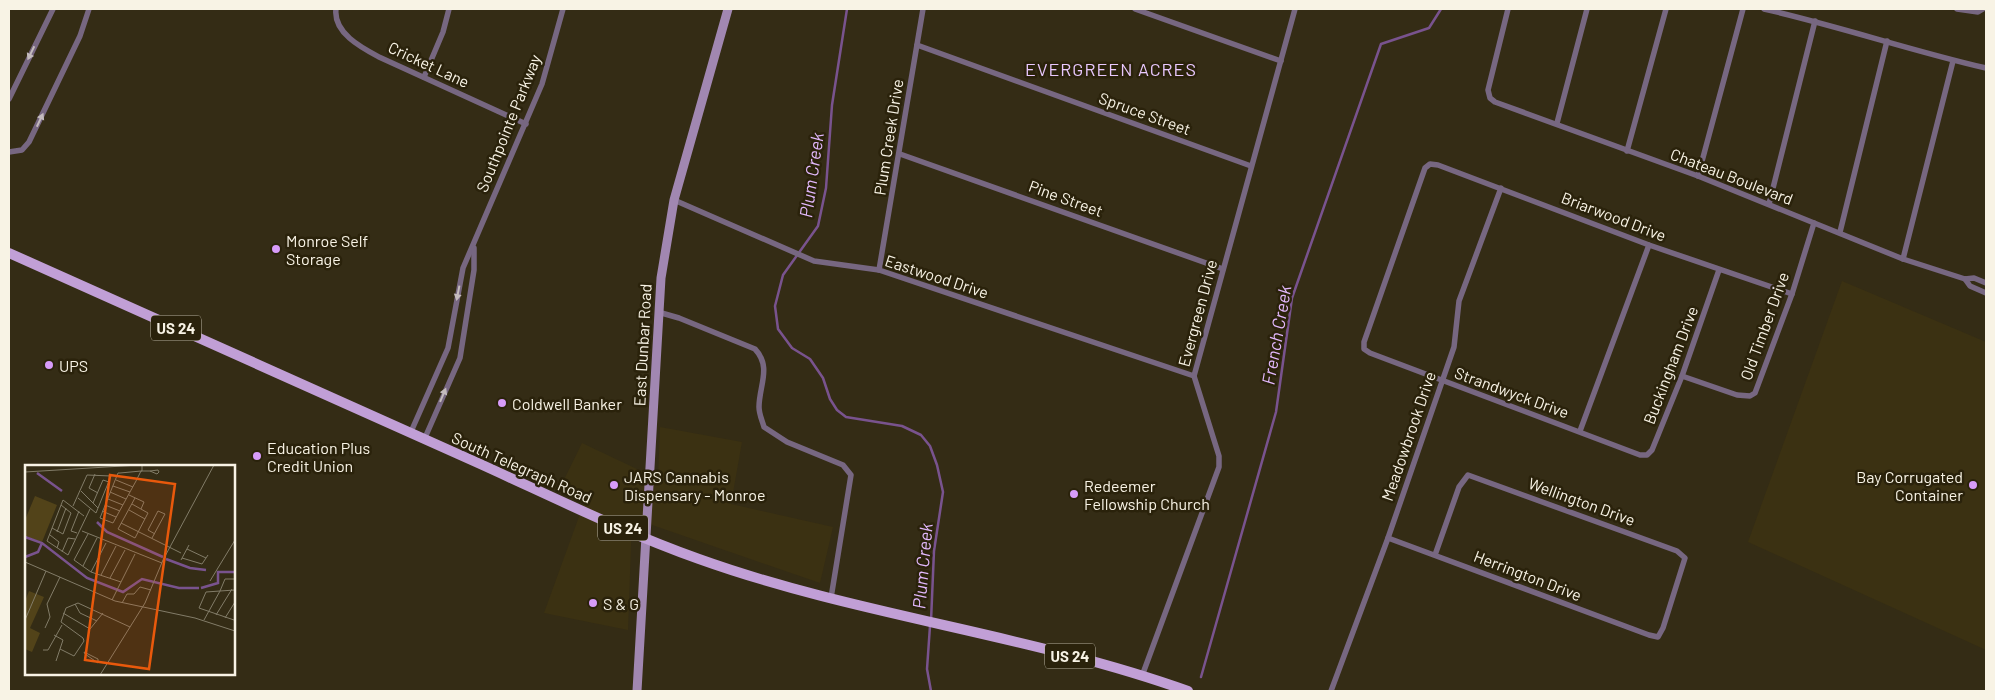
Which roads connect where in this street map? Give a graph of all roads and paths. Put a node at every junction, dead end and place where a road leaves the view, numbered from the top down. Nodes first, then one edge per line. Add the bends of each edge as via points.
1 (53, 9) edge
2 (89, 9) edge
3 (449, 9) edge
4 (563, 9) edge
5 (728, 9) edge
6 (923, 9) edge
7 (1135, 9) edge
8 (1296, 9) edge
9 (1508, 9) edge
10 (1587, 9) edge
11 (1666, 9) edge
12 (1743, 9) edge
13 (1764, 9) edge
14 (1957, 9) edge
15 (336, 10) edge
16 (1981, 10) edge
17 (1815, 21) junction
18 (1887, 41) junction
19 (917, 45) junction
20 (1281, 61) junction
21 (1953, 61) junction
22 (1986, 68) edge
23 (424, 77) junction
24 (9, 99) edge
25 (1557, 123) junction
26 (526, 124) junction
27 (1627, 151) junction
28 (9, 152) edge
29 (900, 154) junction
30 (1251, 166) junction
31 (1698, 176) junction
32 (1501, 188) junction
33 (674, 200) junction
34 (1769, 204) junction
35 (1814, 223) junction
36 (1840, 232) junction
37 (1648, 245) junction
38 (474, 247) junction
39 (9, 253) edge
40 (1903, 259) junction
41 (1223, 269) junction
42 (879, 270) junction
43 (1719, 270) junction
44 (1965, 279) junction
45 (1986, 283) edge
46 (1986, 293) edge
47 (1792, 294) junction
48 (658, 312) junction
49 (1366, 336) joint
50 (1194, 376) junction
51 (1682, 376) junction
52 (1442, 381) junction
53 (1580, 431) junction
54 (410, 434) junction
55 (424, 440) junction
56 (1635, 453) joint
57 (1388, 538) junction
58 (647, 539) junction
59 (1435, 555) junction
60 (831, 598) junction
61 (1658, 637) joint
62 (1142, 676) junction
63 (637, 691) edge
64 (1188, 691) edge
65 (1331, 691) edge

1 -> 24 street
28 -> 2 street via 22,150 29,142 80,36
3 - 23 street
4 - 26 street, Southpointe Parkway via 542,84
5 - 33 street, East Dunbar Road
6 - 19 street, Plum Creek Drive
7 - 20 street
8 - 20 street, Evergreen Drive
9 - 25 street, Chateau Boulevard via 1488,90 1490,98
10 - 25 street
11 - 27 street
12 - 31 street
13 - 17 street
14 - 16 street
15 - 23 street, Cricket Lane via 342,29 360,46
17 - 18 street
17 - 34 street
18 - 21 street
18 - 36 street
19 - 29 street, Plum Creek Drive
19 - 30 street, Spruce Street
20 - 30 street, Evergreen Drive
21 - 22 street
21 - 40 street
23 - 26 street, Cricket Lane
25 - 27 street, Chateau Boulevard
26 - 38 street, Southpointe Parkway
27 - 31 street, Chateau Boulevard
29 - 41 street, Pine Street
29 - 42 street, Plum Creek Drive
30 - 41 street, Evergreen Drive
31 - 34 street, Chateau Boulevard
32 - 37 street, Briarwood Drive
32 - 49 street, Briarwood Drive via 1438,165 1430,164 1425,168
32 - 52 street, Meadowbrook Drive via 1459,301 1454,347
33 - 42 street, Eastwood Drive via 803,257
33 - 48 street, East Dunbar Road
34 - 35 street, Chateau Boulevard
35 - 36 street, Chateau Boulevard
35 - 47 street, Old Timber Drive
36 - 40 street, Chateau Boulevard
37 - 43 street, Briarwood Drive
37 - 53 street
38 -> 54 street, Southpointe Parkway via 464,268 448,348
55 -> 38 street, Southpointe Parkway via 460,358 474,270
39 - 54 main road, South Telegraph Road / US 24
40 - 44 street, Chateau Boulevard
41 - 50 street, Evergreen Drive
42 - 50 street, Eastwood Drive
43 - 47 street, Briarwood Drive
43 - 51 street, Buckingham Drive
44 - 45 street, Chateau Boulevard via 1974,278
44 - 46 street, Chateau Boulevard via 1970,286
47 - 51 street, Old Timber Drive via 1755,393 1737,395
48 - 58 street, East Dunbar Road
48 - 60 street via 755,349 764,366 759,404 764,427 787,442 843,466 851,475
49 - 52 street, Strandwyck Drive via 1364,349 1370,354
50 - 62 street, Evergreen Drive via 1219,456 1219,467
51 - 56 street, Buckingham Drive via 1652,450 1648,455
52 - 53 street, Strandwyck Drive
52 - 57 street, Meadowbrook Drive
53 - 56 street, Strandwyck Drive
54 - 55 main road, South Telegraph Road / US 24
55 - 58 main road, South Telegraph Road / US 24
57 - 59 street, Herrington Drive
57 - 65 street, Meadowbrook Drive
58 - 60 main road, South Telegraph Road / US 24 via 755,578
58 - 63 street, East Dunbar Road
59 - 61 street, Herrington Drive
59 - 61 street, Wellington Drive via 1459,488 1468,475 1677,551 1685,558
60 - 62 main road, South Telegraph Road / US 24
62 - 64 main road, South Telegraph Road / US 24

